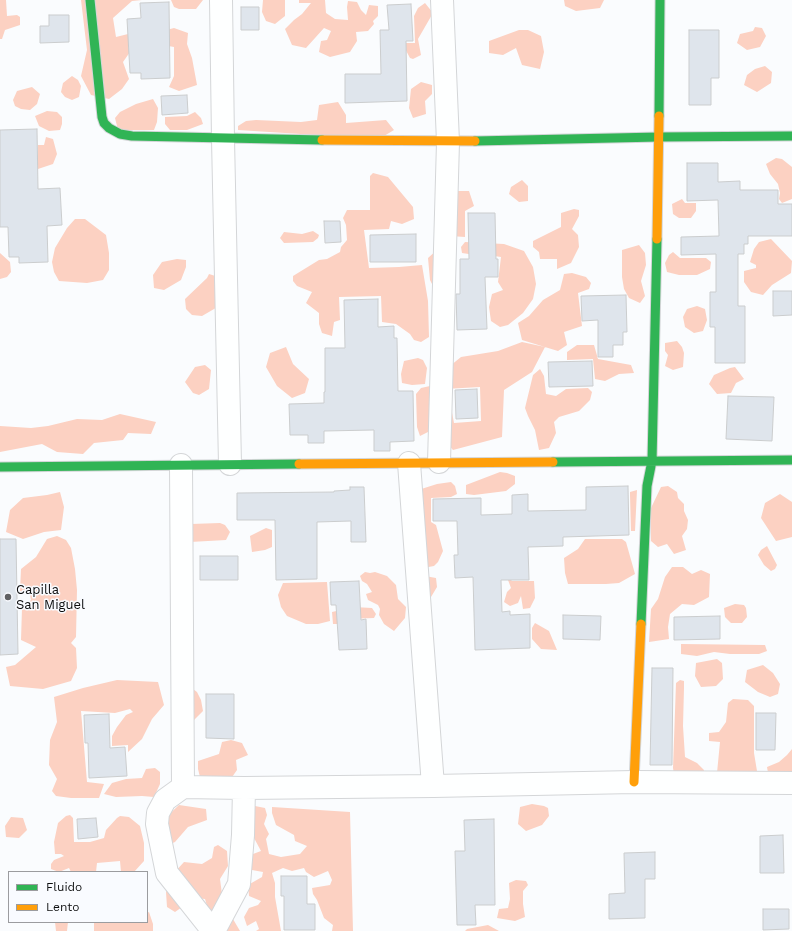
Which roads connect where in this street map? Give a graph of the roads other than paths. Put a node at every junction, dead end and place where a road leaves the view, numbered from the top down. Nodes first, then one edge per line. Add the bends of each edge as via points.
1 (90, 0) edge
2 (221, 0) edge
3 (442, 0) edge
4 (660, 0) edge
5 (792, 136) edge
6 (659, 137) junction
7 (223, 139) junction
8 (448, 142) junction
9 (792, 460) edge
10 (652, 461) junction
11 (439, 462) junction
12 (409, 463) junction
13 (230, 464) junction
14 (181, 465) junction
15 (0, 467) edge
16 (634, 782) junction
17 (792, 783) edge
18 (433, 786) junction
19 (183, 787) junction
20 (244, 788) junction
21 (213, 931) edge

1 - 7 street via 104,123 120,134 132,136
2 - 7 street
3 - 8 street
4 - 6 street
5 - 6 street
6 - 8 street
6 - 10 street
7 - 8 street
7 - 13 street
8 - 11 street
9 - 10 street
10 - 11 street
10 - 16 street via 647,486
11 - 12 street
12 - 13 street
12 - 18 street
13 - 14 street
14 - 15 street
14 - 19 street
16 - 17 street
16 - 18 street
18 - 20 street
19 - 20 street
19 - 21 street via 165,800 158,814 157,824 167,873
20 - 21 street via 244,835 239,884

